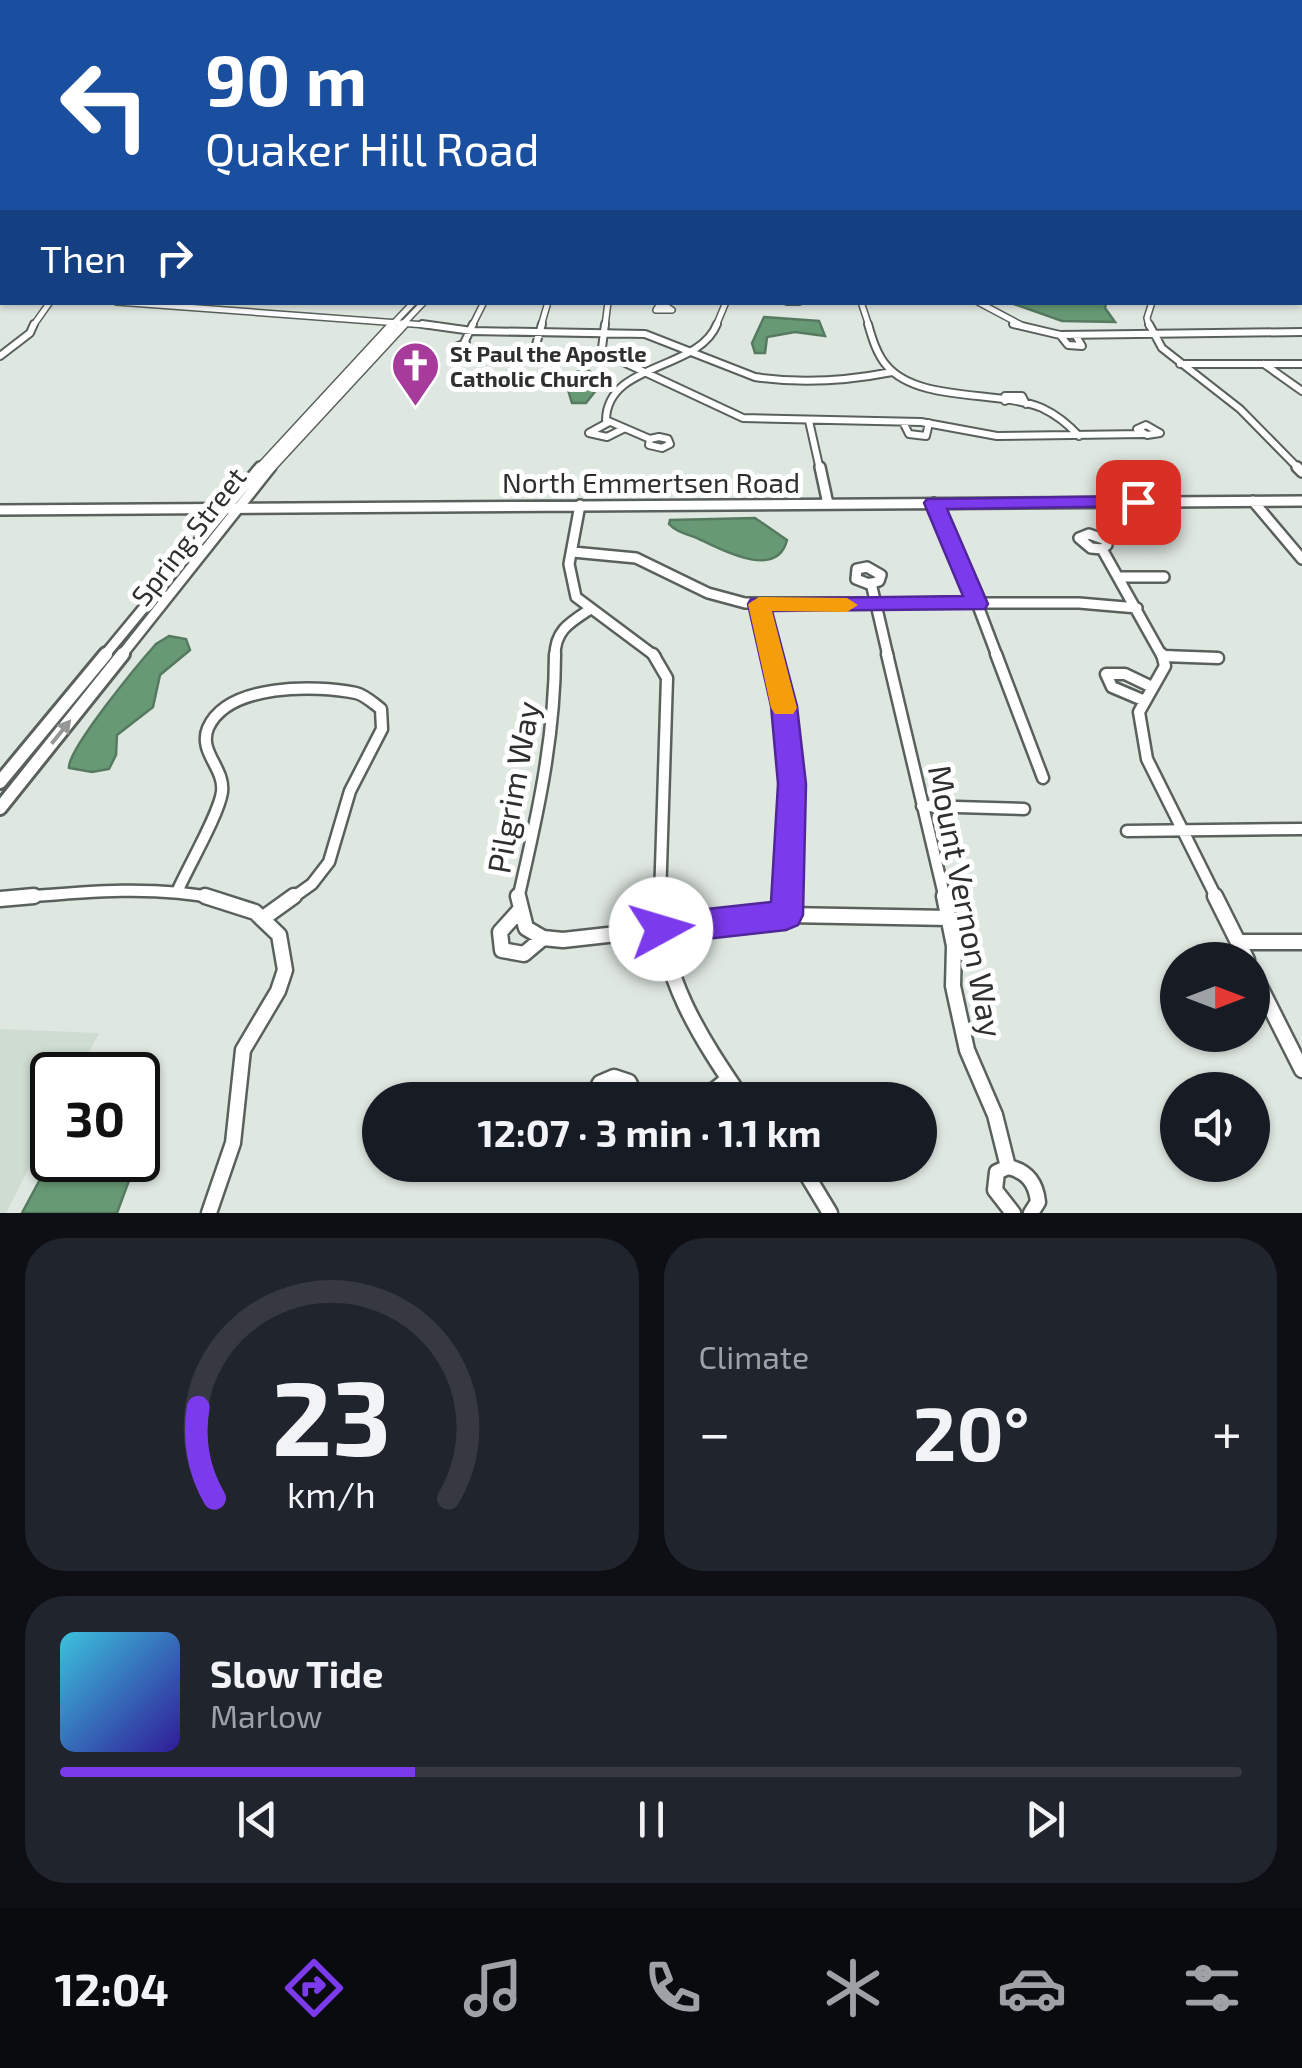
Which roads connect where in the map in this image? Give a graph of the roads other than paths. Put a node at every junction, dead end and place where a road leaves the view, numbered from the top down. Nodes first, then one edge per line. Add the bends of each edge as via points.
1 (47, 305) edge
2 (159, 305) edge
3 (412, 305) edge
4 (420, 305) edge
5 (483, 305) edge
6 (547, 305) edge
7 (608, 305) edge
8 (725, 305) edge
9 (862, 305) edge
10 (983, 305) edge
11 (1150, 305) edge
12 (400, 322) junction
13 (472, 331) junction
14 (540, 332) junction
15 (1302, 332) edge
16 (604, 333) junction
17 (1060, 335) junction
18 (1154, 335) junction
19 (1076, 336) junction
20 (464, 343) dead end
21 (536, 348) dead end
22 (693, 351) junction
23 (0, 356) edge
24 (1177, 364) junction
25 (1264, 364) junction
26 (1302, 364) edge
27 (646, 372) junction
28 (892, 372) junction
29 (1302, 391) edge
30 (810, 421) junction
31 (609, 422) junction
32 (903, 422) junction
33 (929, 423) junction
34 (623, 429) junction
35 (1144, 434) dead end
36 (1079, 436) junction
37 (650, 439) dead end
38 (264, 469) junction
39 (1302, 472) edge
40 (1302, 501) edge
41 (1252, 502) junction
42 (934, 503) junction
43 (828, 504) junction
44 (580, 505) junction
45 (225, 508) junction
46 (240, 508) junction
47 (0, 510) edge
48 (1102, 549) dead end
49 (572, 552) junction
50 (186, 555) junction
51 (202, 556) junction
52 (1302, 559) edge
53 (1118, 577) junction
54 (1164, 577) dead end
55 (871, 583) dead end
56 (759, 604) junction
57 (874, 604) junction
58 (977, 604) junction
59 (1137, 608) junction
60 (589, 610) junction
61 (1162, 656) junction
62 (1218, 658) dead end
63 (94, 667) junction
64 (112, 668) junction
65 (1152, 687) junction
66 (1145, 701) junction
67 (1043, 778) dead end
68 (0, 782) edge
69 (922, 806) junction
70 (0, 808) edge
71 (1024, 810) dead end
72 (1302, 829) edge
73 (1181, 830) junction
74 (1127, 831) dead end
75 (178, 890) junction
76 (0, 899) edge
77 (518, 912) junction
78 (786, 915) junction
79 (949, 918) junction
80 (262, 919) junction
81 (526, 928) joint
82 (661, 929) junction
83 (543, 938) junction
84 (1238, 942) edge
85 (1270, 942) edge
86 (1302, 942) edge
87 (1270, 1007) edge
88 (1302, 1070) edge
89 (727, 1080) joint
90 (603, 1082) edge
91 (628, 1082) edge
92 (724, 1082) edge
93 (1008, 1166) junction
94 (811, 1182) edge
95 (209, 1213) edge
96 (830, 1213) edge
97 (1013, 1213) edge
98 (1031, 1213) edge

1 - 23 street via 30,334
2 - 12 street
3 - 12 main road, Spring Street
4 - 12 main road, Spring Street
5 - 13 street
6 - 14 street
7 - 16 street
8 - 22 street via 712,337
9 - 28 street
10 - 17 street via 1013,324
11 - 18 street via 1145,316
12 - 13 street
12 - 38 main road, Spring Street
13 - 14 street
13 - 20 street
14 - 16 street
14 - 21 street
15 - 18 street
16 - 22 street via 650,334
16 - 27 street via 606,354
17 - 19 street
17 - 19 street via 1068,345 1082,346
18 - 19 street
18 - 24 street
22 - 27 street
22 - 28 street via 775,380 856,380
24 - 25 street
24 - 39 street via 1242,410
25 - 26 street
25 - 29 street
27 - 30 street via 744,418
27 - 31 street via 612,395 604,413
28 - 36 street via 962,395 1005,401 1022,396 1026,404 1064,418
30 - 32 street
30 - 43 street
31 - 34 street
31 - 34 street via 590,433 607,437
32 - 33 street
32 - 33 street via 918,437 926,436
33 - 36 street via 997,436
34 - 37 street
35 - 36 street
38 - 45 main road, Spring Street
38 - 46 main road, Spring Street
40 - 41 street, North Emmertsen Road
41 - 42 street, North Emmertsen Road
41 - 52 street
42 - 43 street, North Emmertsen Road
42 - 58 street
43 - 44 street, North Emmertsen Road
44 - 46 street, North Emmertsen Road
44 - 49 street
45 - 46 street, North Emmertsen Road
45 - 47 street, North Emmertsen Road
45 - 50 main road, Spring Street
45 - 51 main road
46 - 51 main road, Spring Street
48 - 53 street
49 - 56 street via 629,556 715,596
49 - 60 street via 570,585
50 - 51 main road
50 - 63 main road, Spring Street
51 - 64 main road, Spring Street
53 - 54 street
53 - 59 street
55 - 57 street, Mount Vernon Way
56 - 57 street
56 - 78 street via 784,706 792,784
57 - 58 street
57 - 69 street, Mount Vernon Way
58 - 59 street
58 - 67 street
59 - 61 street
60 - 77 street, Pilgrim Way via 555,640 556,706
60 - 82 street via 643,641 667,678
61 - 62 street
61 - 65 street via 1165,666
63 - 64 main road
63 - 68 main road, Spring Street
70 -> 64 main road, Spring Street
65 - 66 street
65 - 66 street via 1125,674 1106,674 1112,687
66 - 73 street via 1139,712 1147,759
69 - 71 street
69 - 79 street, Mount Vernon Way
72 - 73 street
73 - 74 street
73 - 84 street
75 - 76 street
75 - 80 street via 221,898
75 - 80 street via 222,794 220,772 206,749 207,730 232,704 266,690 359,693 377,705 383,720 326,866
77 - 81 street, Pilgrim Way
77 - 83 street via 500,932 502,950 524,954
78 - 79 street
78 - 82 street
79 - 93 street, Mount Vernon Way via 952,986 967,1050 996,1115
80 - 95 street via 279,934 285,974 243,1050 232,1147
81 - 83 street
82 - 83 street
82 - 89 street via 682,1002
85 - 86 street
87 - 88 street
89 - 92 street
90 - 91 street
93 - 97 street, Mount Vernon Way via 993,1184
93 - 98 street, Mount Vernon Way via 1035,1185 1038,1202
94 - 96 street

